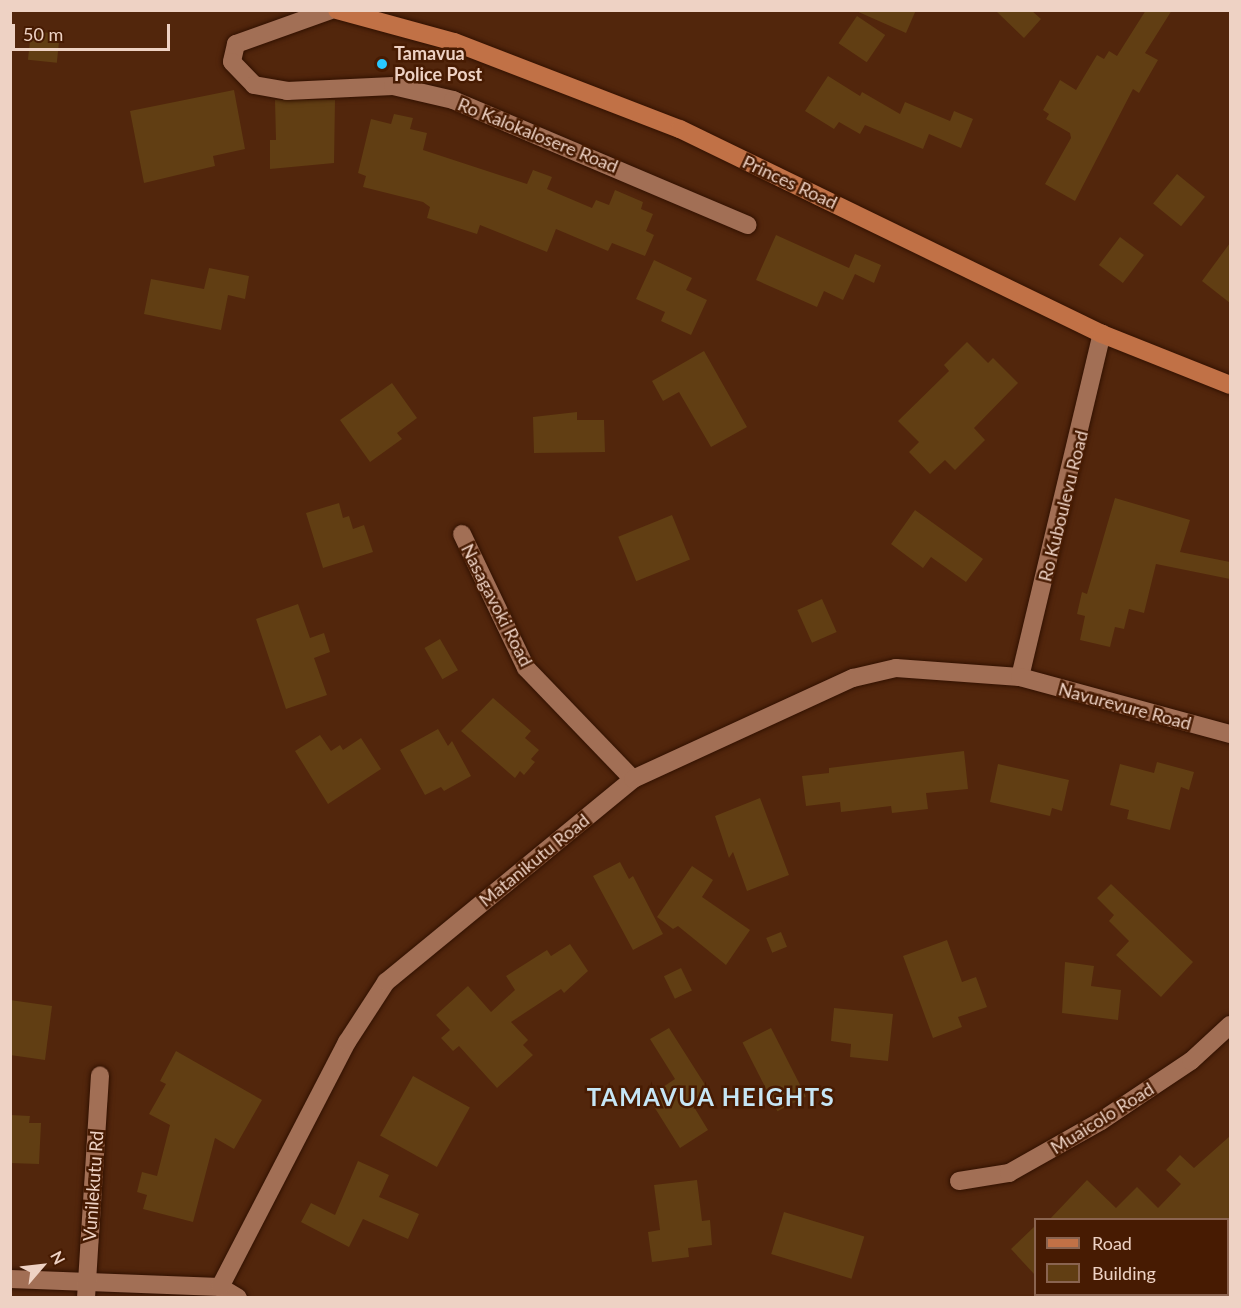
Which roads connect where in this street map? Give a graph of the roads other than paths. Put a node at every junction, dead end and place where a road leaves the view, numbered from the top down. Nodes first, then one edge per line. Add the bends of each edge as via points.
1 (331, 10) edge
2 (337, 10) edge
3 (748, 225) dead end
4 (1102, 334) junction
5 (1230, 385) edge
6 (462, 534) dead end
7 (1020, 677) junction
8 (1230, 734) edge
9 (633, 779) junction
10 (1230, 1025) edge
11 (100, 1075) dead end
12 (958, 1181) dead end
13 (10, 1280) edge
14 (220, 1287) junction
15 (87, 1289) edge
16 (238, 1298) edge

1 - 3 street, Ro Kalokalosere Road via 236,44 232,62 254,86 393,86 453,100
2 - 4 main road, Princes Road via 454,42 680,129
4 - 5 main road, Princes Road
4 - 7 street, Ro Kuboulevu Road
6 - 9 street, Nasagavoki Road via 526,668
7 - 8 street, Navurevure Road
7 - 9 street, Matanikutu Road via 896,668 853,678
9 - 14 street, Matanikutu Road via 386,982 347,1042
10 - 12 street, Muaicolo Road via 1191,1060 1101,1121 1009,1173
11 - 15 street, Vunilekutu Rd
13 - 15 street
14 - 15 street
14 - 16 street

